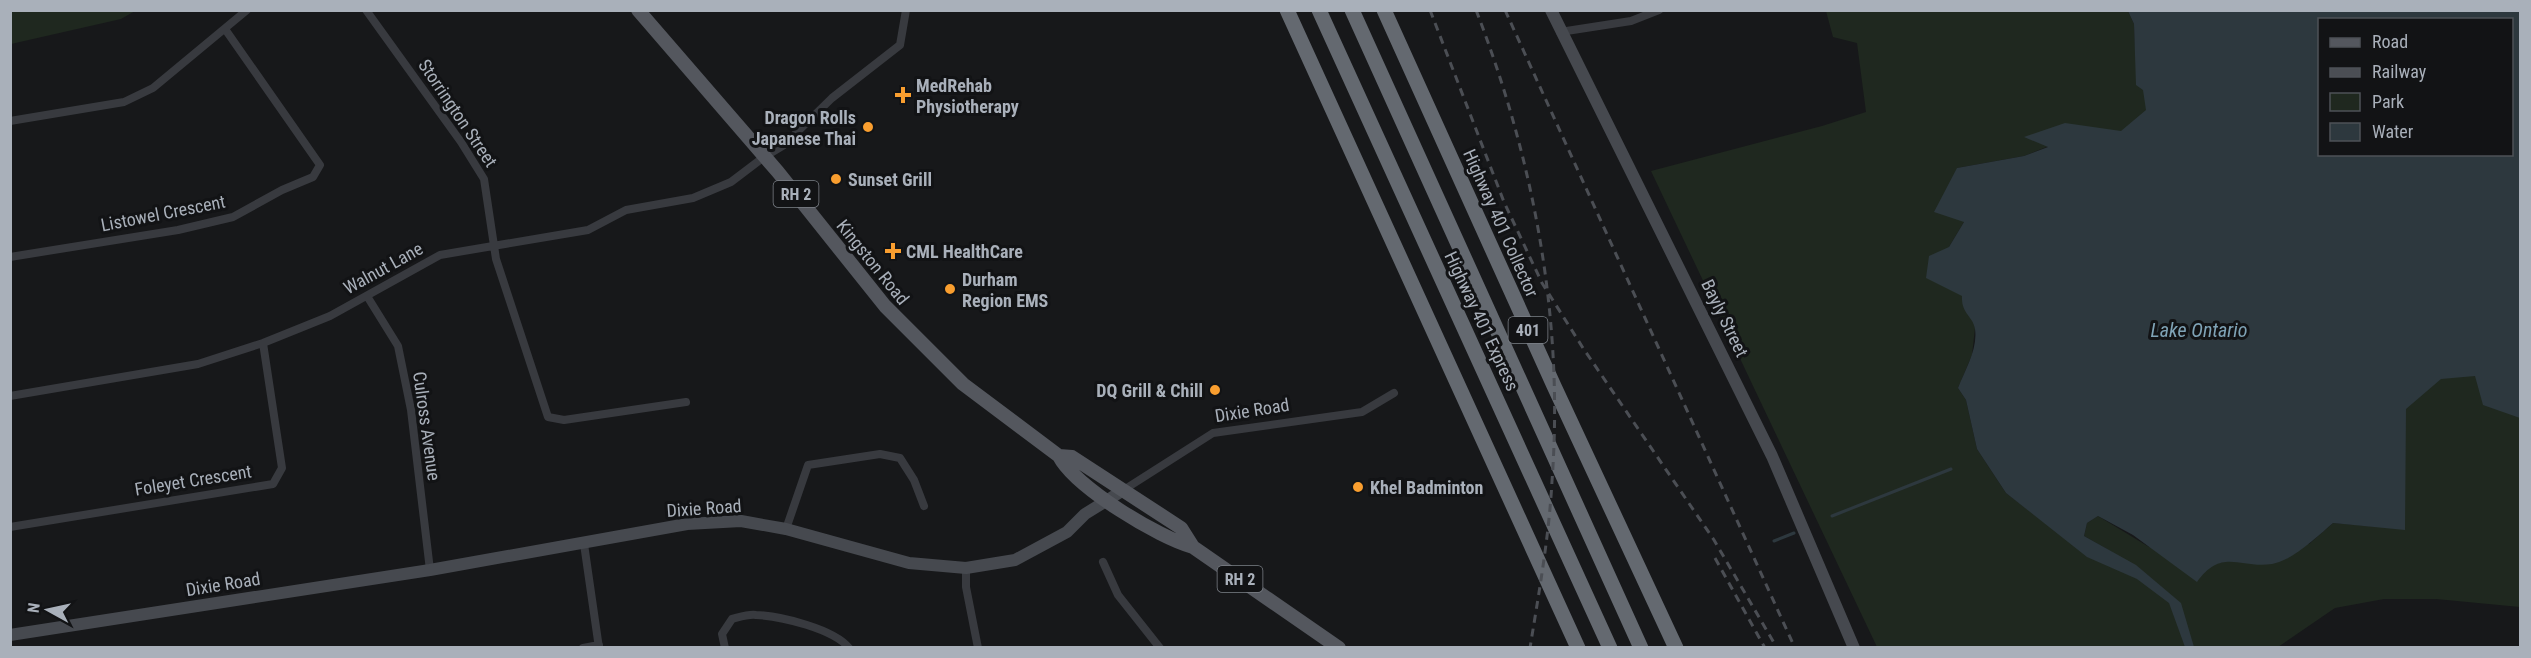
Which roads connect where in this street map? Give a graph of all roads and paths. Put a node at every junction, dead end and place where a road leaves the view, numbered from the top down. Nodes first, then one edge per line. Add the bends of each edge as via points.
1 (247, 10) edge
2 (366, 10) edge
3 (638, 10) edge
4 (906, 10) edge
5 (1287, 10) edge
6 (1319, 10) edge
7 (1352, 10) edge
8 (1384, 10) edge
9 (1551, 10) edge
10 (1658, 12) edge
11 (225, 29) junction
12 (1560, 32) junction
13 (10, 121) edge
14 (764, 156) junction
15 (495, 245) junction
16 (10, 257) edge
17 (367, 296) junction
18 (263, 343) junction
19 (1394, 393) dead end
20 (10, 396) edge
21 (686, 402) dead end
22 (1059, 456) junction
23 (1122, 491) junction
24 (1108, 501) junction
25 (924, 506) dead end
26 (10, 527) edge
27 (786, 529) junction
28 (584, 544) junction
29 (1193, 546) junction
30 (1103, 562) dead end
31 (966, 568) junction
32 (430, 570) junction
33 (10, 635) edge
34 (599, 646) edge
35 (583, 648) edge
36 (725, 648) edge
37 (849, 648) edge
38 (978, 648) edge
39 (1160, 648) edge
40 (1339, 648) edge
41 (1578, 648) edge
42 (1610, 648) edge
43 (1641, 648) edge
44 (1676, 648) edge
45 (1854, 648) edge

1 - 11 street
2 - 15 street, Storrington Street via 484,179
3 - 14 main road, Kingston Road / RH 2
4 - 14 street, Walnut Lane via 900,45 832,98 784,145
5 - 41 highway
6 - 42 highway, Highway 401 Express
7 - 43 highway, Highway 401 Express / 401
8 - 44 highway, Highway 401 Collector / 401
9 - 12 street, Bayly Street
10 - 12 street via 1631,21
11 - 13 street via 153,88 124,102
11 - 16 street, Listowel Crescent via 320,165 313,177 233,217 178,231
12 - 45 street, Bayly Street via 1710,326 1772,456
14 - 15 street, Walnut Lane via 731,182 693,198 626,210 588,230
14 - 22 main road, Kingston Road / RH 2 via 874,295 916,340 963,384
15 - 17 street, Walnut Lane via 440,255
15 - 21 street, Storrington Street via 548,417 564,420
17 - 18 street, Walnut Lane
17 - 32 street, Culross Avenue via 398,346 411,410
18 - 20 street, Walnut Lane via 198,364
18 - 26 street, Foleyet Crescent via 282,468 273,484
19 - 23 street, Dixie Road via 1362,412 1213,433
22 - 23 main road, Kingston Road / RH 2 via 1072,457
22 - 24 main road, Kingston Road / RH 2 via 1066,469
23 - 24 street, Dixie Road
23 - 29 main road, Kingston Road / RH 2 via 1181,528
24 - 29 main road, Kingston Road / RH 2 via 1176,542
24 - 31 street, Dixie Road via 1084,514 1067,531 1015,560
25 - 27 street via 900,458 880,453 808,465
27 - 28 street, Dixie Road via 741,521 687,524
27 - 31 street, Dixie Road via 909,563
28 - 32 street, Dixie Road
28 - 34 street
29 - 40 main road, Kingston Road / RH 2
30 - 39 street via 1118,595
31 - 38 street
32 - 33 street, Dixie Road
34 - 35 street
36 - 37 street via 722,634 732,619 753,614 842,638

